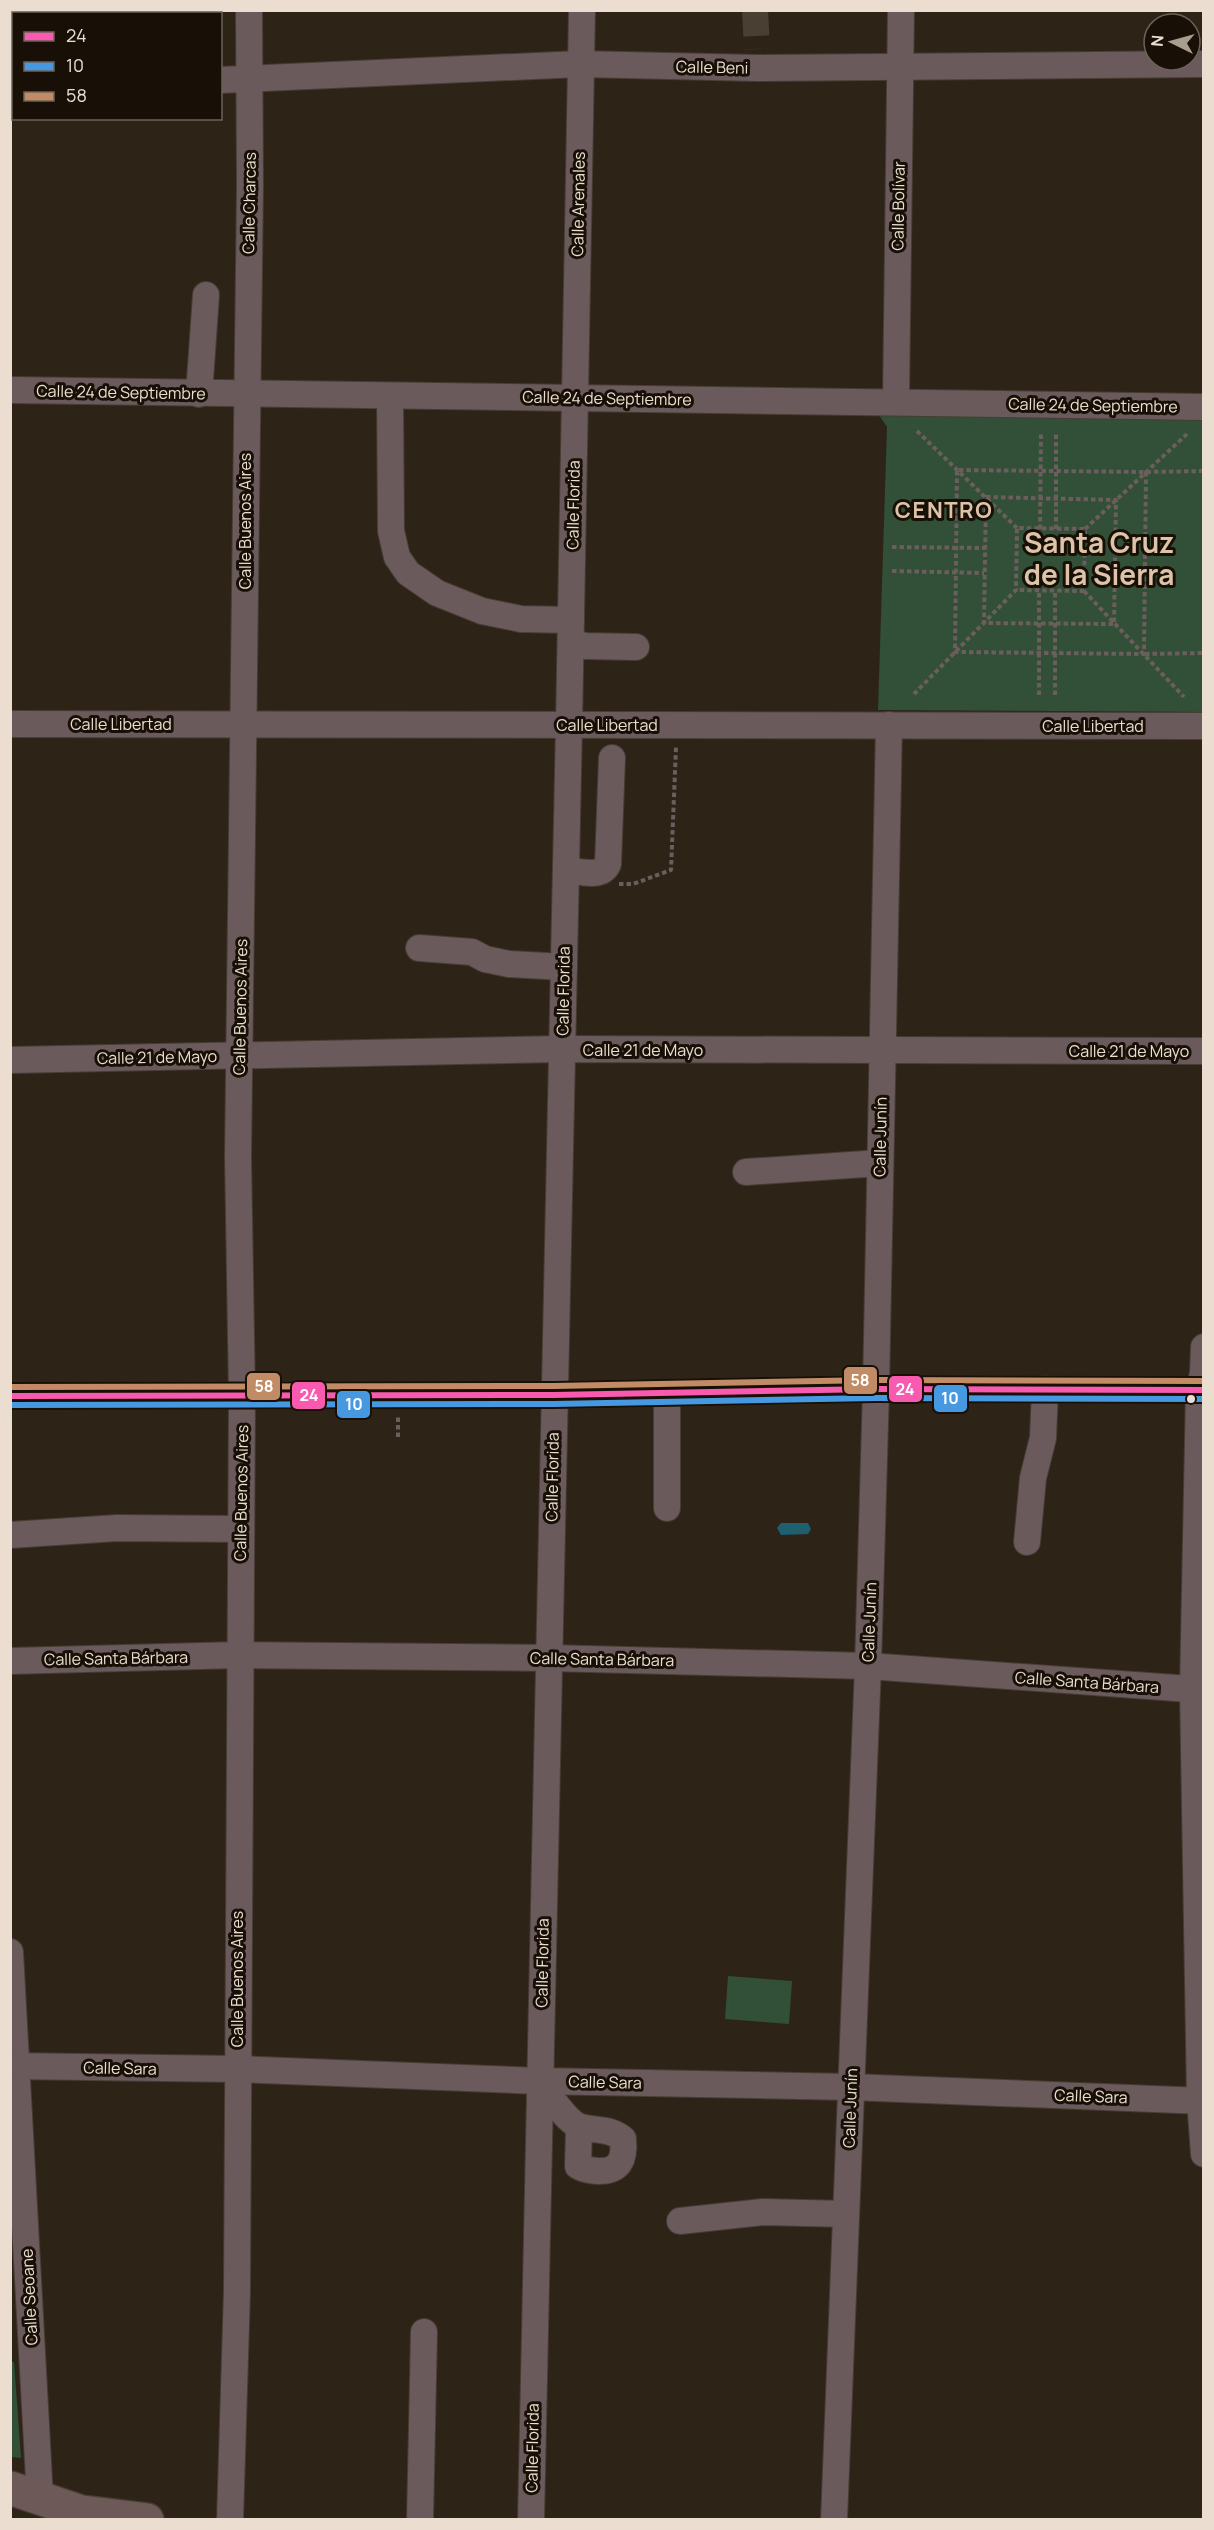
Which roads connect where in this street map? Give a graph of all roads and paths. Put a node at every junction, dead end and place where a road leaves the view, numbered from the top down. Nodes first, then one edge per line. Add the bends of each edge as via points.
1 (249, 10) edge
2 (582, 10) edge
3 (901, 10) edge
4 (580, 64) junction
5 (1203, 64) edge
6 (901, 68) junction
7 (250, 78) junction
8 (222, 80) edge
9 (206, 295) dead end
10 (10, 390) edge
11 (199, 394) junction
12 (246, 395) junction
13 (390, 396) junction
14 (576, 398) junction
15 (896, 401) junction
16 (1203, 407) edge
17 (917, 431) dead end
18 (1041, 432) dead end
19 (1056, 432) dead end
20 (1187, 434) dead end
21 (957, 470) junction
22 (1041, 471) junction
23 (1056, 471) junction
24 (1203, 471) edge
25 (1146, 472) junction
26 (986, 497) junction
27 (1040, 499) junction
28 (1056, 499) junction
29 (1116, 500) junction
30 (1017, 528) junction
31 (1040, 529) junction
32 (1056, 529) junction
33 (1084, 530) junction
34 (892, 547) dead end
35 (956, 548) junction
36 (985, 548) junction
37 (892, 572) dead end
38 (956, 573) junction
39 (985, 573) junction
40 (1016, 590) junction
41 (1039, 591) junction
42 (1055, 591) junction
43 (1084, 591) junction
44 (984, 623) junction
45 (1040, 623) junction
46 (1055, 623) junction
47 (1114, 624) junction
48 (571, 632) junction
49 (636, 647) dead end
50 (955, 652) junction
51 (1039, 653) junction
52 (1055, 653) junction
53 (1203, 653) edge
54 (1144, 654) junction
55 (914, 694) dead end
56 (1039, 695) dead end
57 (1055, 695) dead end
58 (1184, 697) dead end
59 (10, 724) edge
60 (243, 724) junction
61 (570, 725) junction
62 (889, 725) junction
63 (1203, 726) edge
64 (676, 739) dead end
65 (612, 758) dead end
66 (566, 870) junction
67 (671, 870) dead end
68 (419, 948) dead end
69 (564, 967) junction
70 (562, 1049) junction
71 (1203, 1051) edge
72 (882, 1052) junction
73 (239, 1056) junction
74 (10, 1060) edge
75 (880, 1163) junction
76 (746, 1172) dead end
77 (1203, 1347) edge
78 (876, 1389) junction
79 (1045, 1389) junction
80 (1201, 1390) edge
81 (667, 1393) junction
82 (242, 1395) junction
83 (554, 1395) junction
84 (10, 1396) edge
85 (667, 1508) dead end
86 (240, 1529) junction
87 (10, 1535) edge
88 (1027, 1542) dead end
89 (239, 1655) junction
90 (549, 1658) junction
91 (10, 1661) edge
92 (868, 1666) junction
93 (1198, 1690) edge
94 (10, 1953) edge
95 (14, 2067) edge
96 (237, 2069) junction
97 (539, 2081) junction
98 (851, 2086) junction
99 (1202, 2100) edge
100 (579, 2127) dead end
101 (1203, 2154) edge
102 (846, 2214) junction
103 (680, 2221) dead end
104 (424, 2332) dead end
105 (37, 2501) edge
106 (147, 2520) edge
107 (230, 2520) edge
108 (420, 2520) edge
109 (531, 2520) edge
110 (834, 2520) edge

1 - 7 street, Calle Charcas
2 - 4 street, Calle Arenales
3 - 6 street, Calle Bolívar
4 - 6 street, Calle Beni via 757,59
4 - 7 street, Calle Beni
4 - 14 street, Calle Arenales
5 - 6 street, Calle Beni
6 - 15 street, Calle Bolívar
7 - 8 street, Calle Beni
7 - 12 street, Calle Charcas
9 - 11 street
10 - 11 street, Calle 24 de Septiembre
11 - 12 street, Calle 24 de Septiembre
12 - 13 street, Calle 24 de Septiembre
12 - 60 street, Calle Buenos Aires
13 - 14 street, Calle 24 de Septiembre
13 - 48 street via 391,531 397,557 408,573 436,593 482,611
14 - 15 street, Calle 24 de Septiembre
14 - 48 street, Calle Florida
15 - 16 street, Calle 24 de Septiembre
17 - 21 path
18 - 22 path
19 - 23 path
20 - 25 path
21 - 22 path
21 - 26 path
21 - 35 path
22 - 23 path
22 - 27 path
23 - 25 path
23 - 28 path
24 - 25 path
25 - 29 path
25 - 54 path
26 - 27 path
26 - 30 path
26 - 36 path
27 - 28 path
27 - 31 path
28 - 29 path
28 - 32 path
29 - 33 path
29 - 47 path
30 - 31 path
30 - 40 path
31 - 32 path
32 - 33 path
33 - 43 path
34 - 35 path
35 - 36 path
35 - 38 path
36 - 39 path
37 - 38 path
38 - 39 path
38 - 50 path
39 - 44 path
40 - 41 path
40 - 44 path
41 - 42 path
41 - 45 path
42 - 43 path
42 - 46 path
43 - 47 path
44 - 45 path
44 - 50 path
45 - 46 path
45 - 51 path
46 - 47 path
46 - 52 path
47 - 54 path
48 - 49 street via 586,646
48 - 61 street, Calle Florida
50 - 51 path
50 - 55 path
51 - 52 path
51 - 56 path
52 - 54 path
52 - 57 path
53 - 54 path
54 - 58 path
59 - 60 street, Calle Libertad
60 - 61 street, Calle Libertad
60 - 73 street, Calle Buenos Aires
61 - 62 street, Calle Libertad
61 - 66 street, Calle Florida
62 - 63 street, Calle Libertad
62 - 72 street, Calle Junín
64 - 67 path
65 - 66 street via 608,864 599,873
66 - 69 street, Calle Florida
68 - 69 street via 472,952 509,964
69 - 70 street, Calle Florida
70 - 72 street, Calle 21 de Mayo
70 - 73 street, Calle 21 de Mayo
70 - 83 street, Calle Florida
71 - 72 street, Calle 21 de Mayo
72 - 75 street, Calle Junín
73 - 74 street, Calle 21 de Mayo
73 - 82 street, Calle Buenos Aires via 235,1158
75 - 76 street
75 - 78 street, Calle Junín
77 - 80 street
78 - 79 street
78 - 81 street
78 - 92 street, Calle Junín
79 - 80 street
79 - 88 street via 1043,1438 1031,1487
80 - 93 street
81 - 83 street
81 - 85 street
82 - 83 street
82 - 84 street
82 - 86 street, Calle Buenos Aires
83 - 90 street, Calle Florida
86 - 87 street via 117,1528
86 - 89 street, Calle Buenos Aires
89 - 90 street, Calle Santa Bárbara
89 - 91 street, Calle Santa Bárbara
89 - 96 street, Calle Buenos Aires
90 - 92 street, Calle Santa Bárbara
90 - 97 street, Calle Florida
92 - 93 street, Calle Santa Bárbara
92 - 98 street, Calle Junín
93 - 99 street
94 - 95 street, Calle Seoane
95 - 96 street, Calle Sara
95 - 105 street, Calle Seoane
96 - 97 street, Calle Sara
96 - 107 street, Calle Buenos Aires via 237,2291
97 - 98 street, Calle Sara
97 - 100 street
97 - 109 street, Calle Florida
98 - 99 street, Calle Sara
98 - 102 street, Calle Junín
99 - 101 street
102 - 103 street via 763,2212
102 - 110 street, Calle Junín
104 - 108 street
105 - 106 main road via 81,2512

